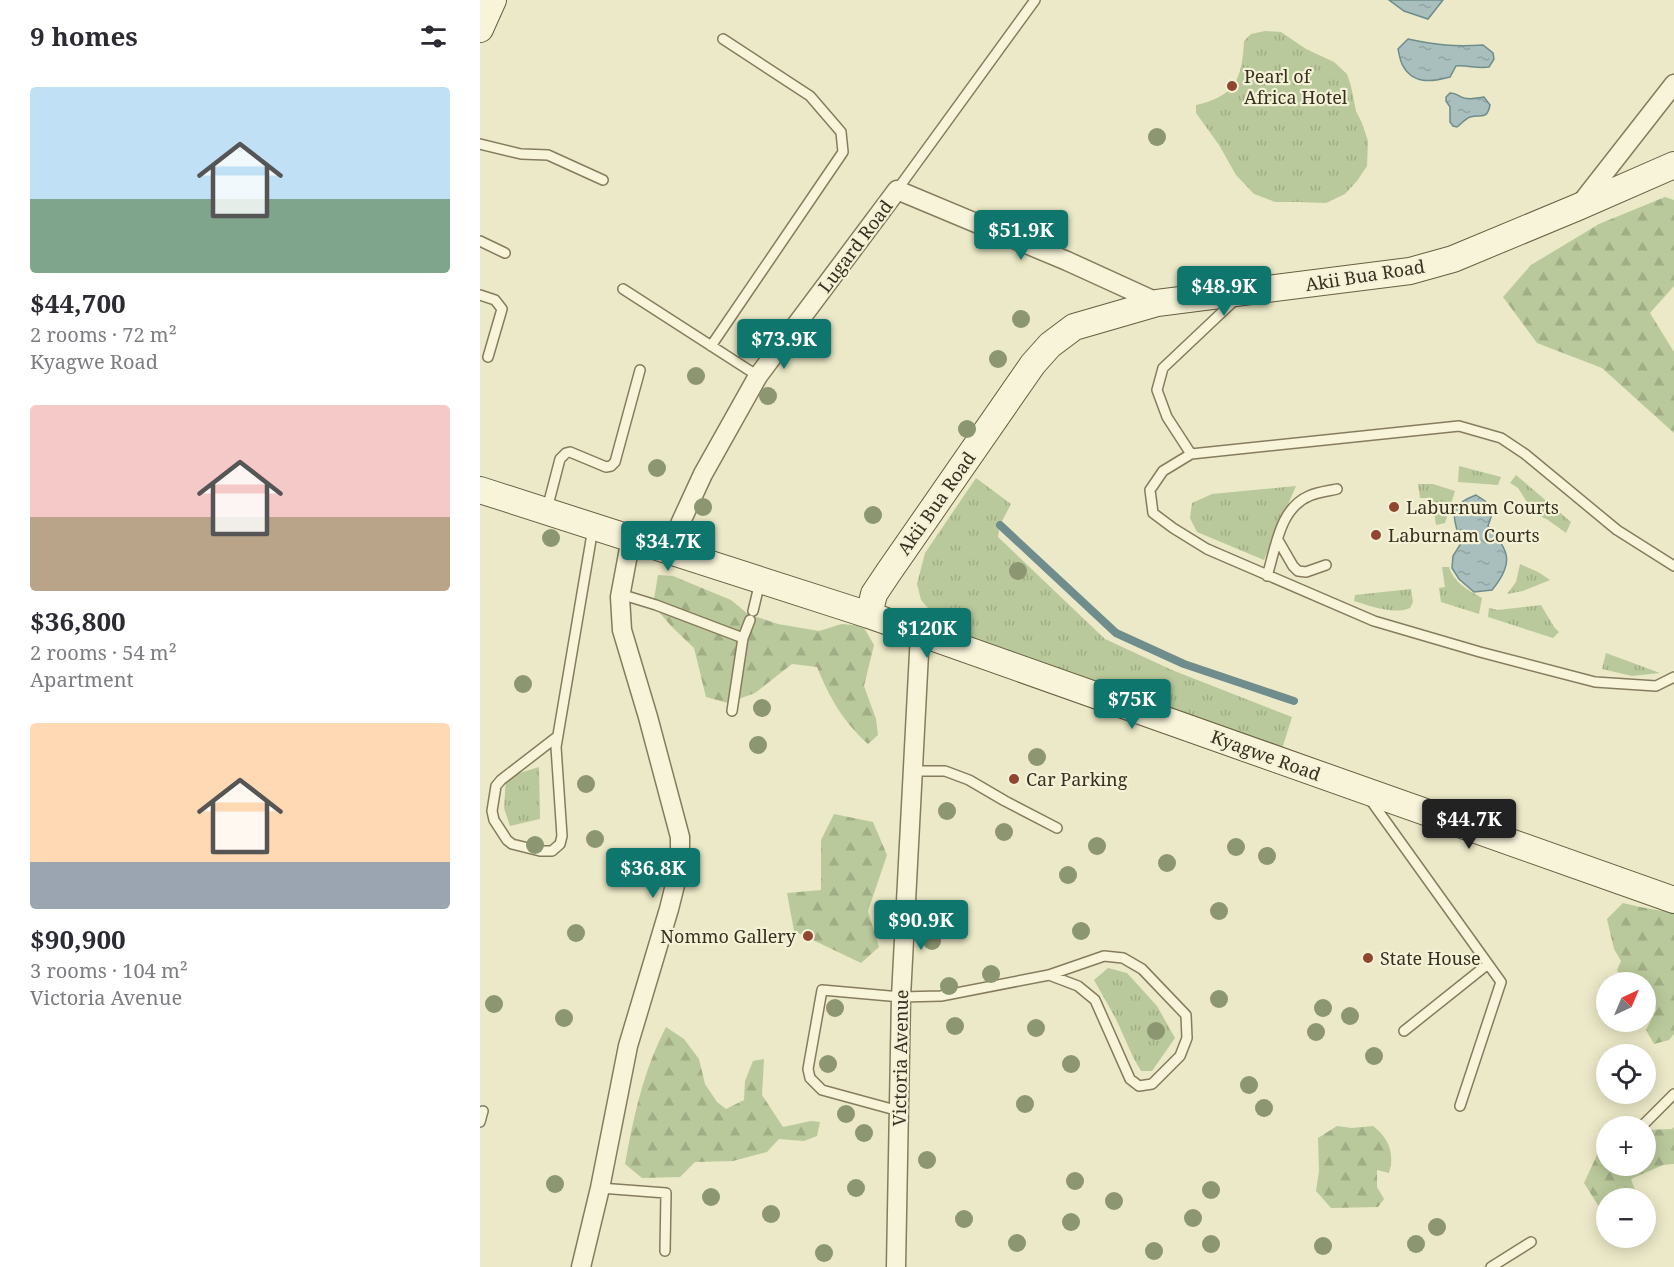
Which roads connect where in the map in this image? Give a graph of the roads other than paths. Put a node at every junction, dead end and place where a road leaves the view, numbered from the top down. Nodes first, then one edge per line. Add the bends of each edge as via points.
1 (493, 0) edge
2 (1035, 0) edge
3 (480, 29) edge
4 (723, 39) dead end
5 (1674, 84) edge
6 (482, 145) edge
7 (480, 157) edge
8 (1674, 165) edge
9 (603, 180) dead end
10 (897, 190) junction
11 (1578, 207) junction
12 (480, 241) edge
13 (505, 253) dead end
14 (623, 289) dead end
15 (1243, 292) junction
16 (480, 295) edge
17 (1159, 303) junction
18 (711, 345) junction
19 (488, 357) dead end
20 (640, 370) dead end
21 (758, 376) junction
22 (1191, 454) junction
23 (1337, 489) dead end
24 (480, 490) edge
25 (546, 511) junction
26 (593, 526) junction
27 (631, 538) junction
28 (1278, 540) junction
29 (668, 550) junction
30 (1326, 565) dead end
31 (1674, 566) edge
32 (1267, 576) junction
33 (761, 579) junction
34 (630, 597) dead end
35 (869, 615) junction
36 (920, 634) junction
37 (743, 638) junction
38 (1674, 677) edge
39 (732, 711) dead end
40 (558, 736) junction
41 (913, 771) junction
42 (1362, 789) junction
43 (1057, 828) dead end
44 (1674, 900) edge
45 (1488, 964) junction
46 (1049, 975) junction
47 (901, 997) junction
48 (1404, 1031) dead end
49 (1674, 1094) edge
50 (1460, 1106) dead end
51 (899, 1111) junction
52 (483, 1112) dead end
53 (1652, 1116) edge
54 (480, 1122) edge
55 (600, 1188) junction
56 (1531, 1242) dead end
57 (665, 1251) dead end
58 (581, 1267) edge
59 (896, 1267) edge
60 (1491, 1267) edge

1 - 3 street
2 - 10 lane
4 - 18 lane via 810,96 841,132 843,152
5 - 11 street
6 - 7 lane
6 - 9 lane via 521,154 548,155
8 - 11 street, Akii Bua Road
10 - 17 street
10 - 21 street, Lugard Road
11 - 15 street, Akii Bua Road via 1453,259 1410,271
12 - 13 lane
14 - 18 lane
15 - 17 street, Akii Bua Road
15 - 22 lane via 1163,368 1157,390 1167,417
16 - 19 lane via 495,300 502,309
17 - 35 street, Akii Bua Road via 1074,327 1050,345 888,573 874,594
18 - 21 lane
20 - 25 lane via 615,462 606,467 566,453 560,459
21 - 29 street, Lugard Road via 703,474
22 - 31 lane via 1460,426 1501,438 1617,530
22 - 32 lane via 1163,471 1150,490 1153,513 1207,549
23 - 28 lane via 1310,496 1295,505
24 - 25 street, Kyagwe Road
25 - 26 street, Kyagwe Road
26 - 27 street, Kyagwe Road
26 - 40 lane
27 - 29 street, Kyagwe Road
27 - 55 street via 620,597 622,630 680,837 680,865 628,1046
28 - 30 lane via 1298,571
28 - 32 lane
29 - 33 street, Kyagwe Road
32 - 38 lane via 1374,621 1595,682 1656,686
33 - 35 street, Kyagwe Road
33 - 37 lane
34 - 37 lane
35 - 36 street, Kyagwe Road
36 - 41 street, Victoria Avenue
36 - 42 street, Kyagwe Road
37 - 39 lane
40 - 40 lane via 560,844 552,850 540,851 512,844 494,820 496,786
41 - 43 lane via 945,771 969,780
41 - 47 street, Victoria Avenue
42 - 44 street, Kyagwe Road
42 - 45 lane
45 - 48 lane
45 - 50 lane via 1501,982
46 - 46 lane via 1104,956 1123,958 1142,969 1186,1015 1187,1038 1180,1056 1152,1084 1139,1086 1130,1079 1095,1000 1078,986
46 - 47 lane via 941,996
47 - 51 street, Victoria Avenue
47 - 51 lane via 822,990 808,1069 810,1078 822,1090
49 - 53 lane
51 - 59 street, Victoria Avenue
52 - 54 lane
55 - 57 lane via 666,1193
55 - 58 street
56 - 60 lane

